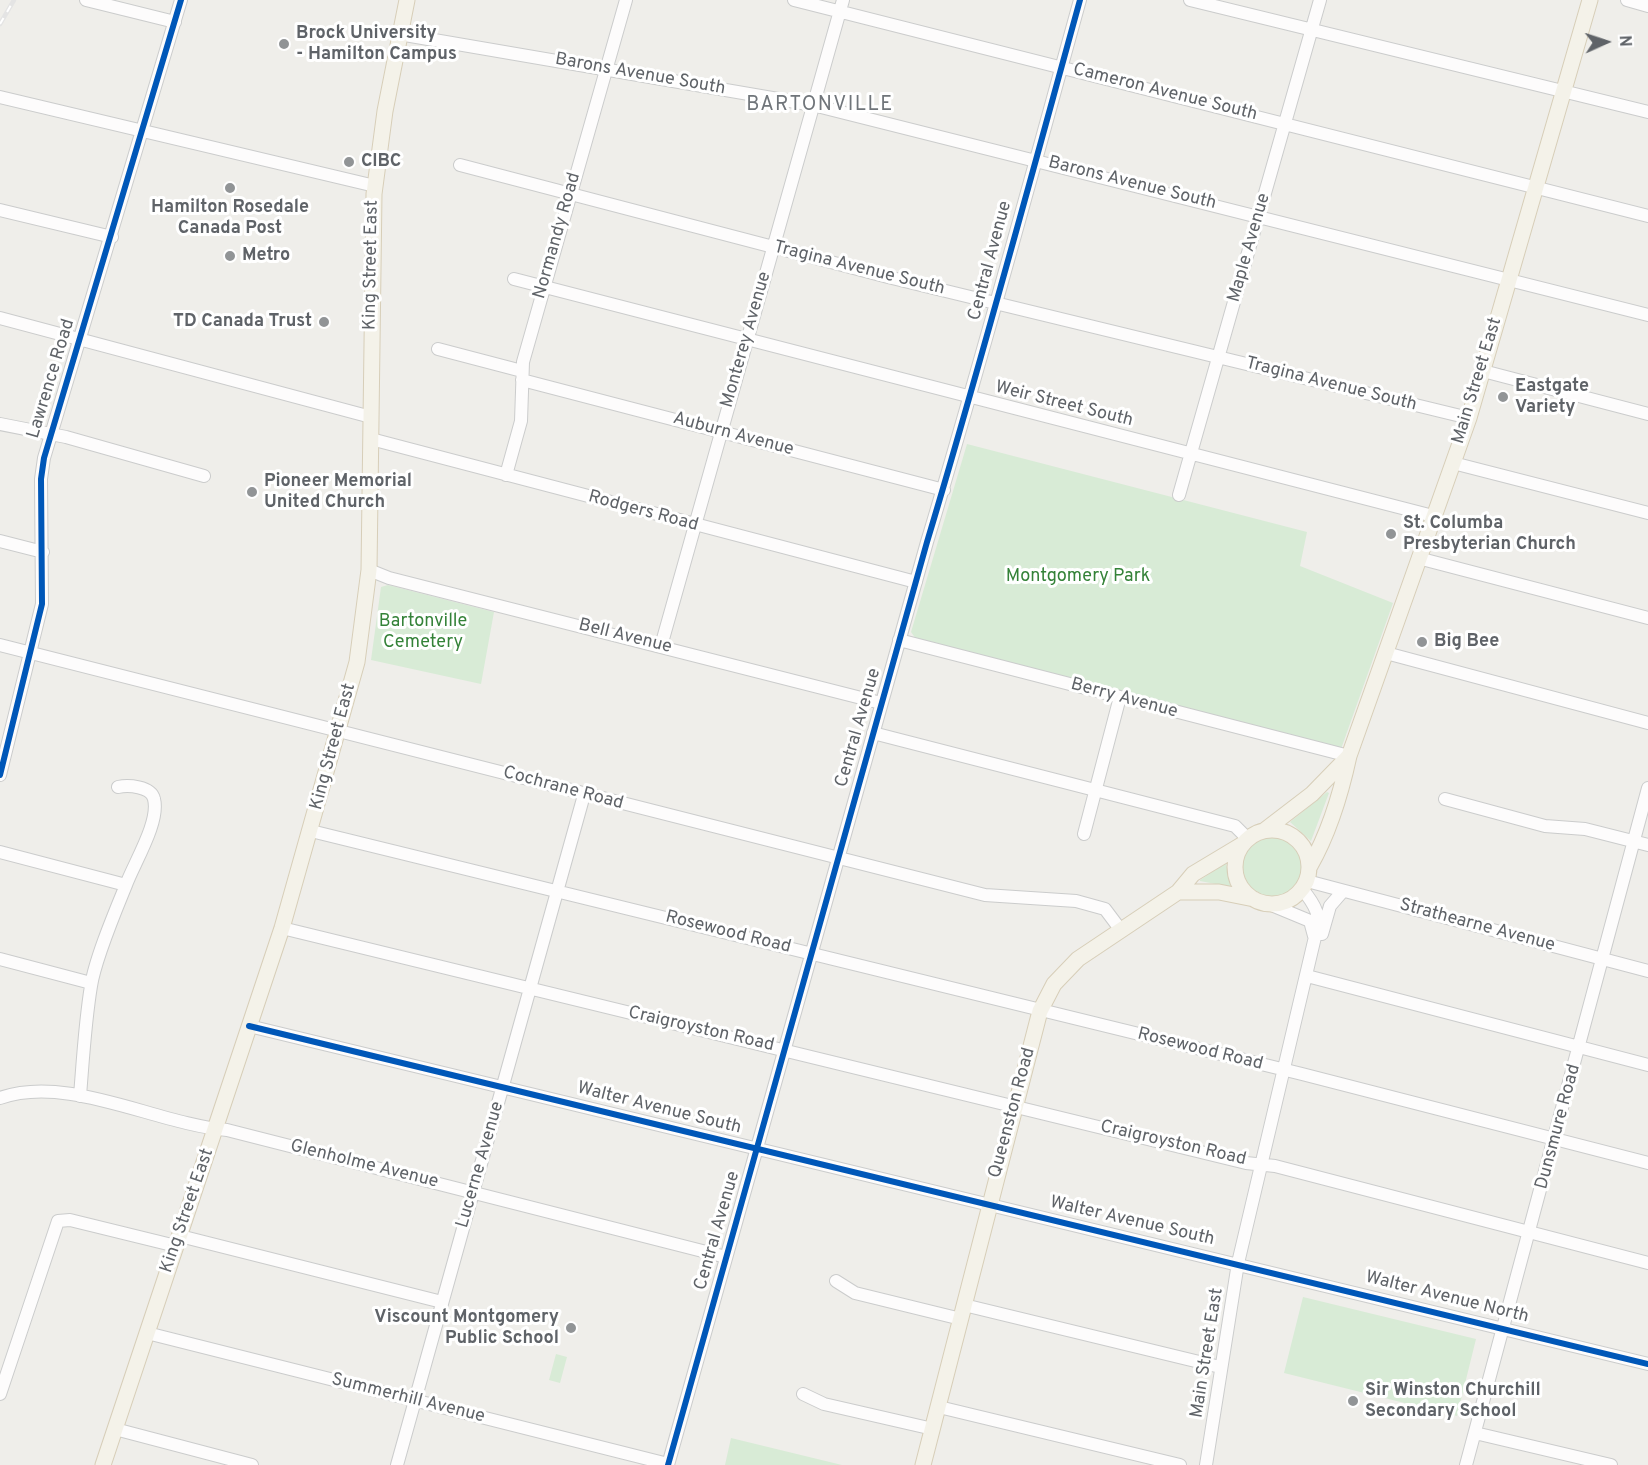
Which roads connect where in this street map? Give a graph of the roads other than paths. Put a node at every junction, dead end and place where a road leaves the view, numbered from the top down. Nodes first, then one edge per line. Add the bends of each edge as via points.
1 (86, 0) edge
2 (181, 0) edge
3 (407, 0) edge
4 (626, 0) edge
5 (794, 0) edge
6 (1080, 0) edge
7 (1190, 0) edge
8 (1320, 0) edge
9 (1590, 0) edge
10 (1627, 0) edge
11 (841, 6) edge
12 (1648, 6) edge
13 (175, 22) junction
14 (1311, 30) junction
15 (399, 34) junction
16 (1062, 67) junction
17 (606, 69) junction
18 (1562, 92) junction
19 (0, 97) edge
20 (813, 105) junction
21 (1648, 112) edge
22 (1286, 123) junction
23 (144, 132) junction
24 (1034, 160) junction
25 (460, 165) dead end
26 (375, 186) junction
27 (1535, 187) junction
28 (570, 194) junction
29 (0, 210) edge
30 (1260, 216) junction
31 (1648, 216) edge
32 (112, 237) junction
33 (773, 247) junction
34 (1509, 278) junction
35 (514, 279) dead end
36 (543, 287) junction
37 (995, 303) junction
38 (1648, 315) edge
39 (0, 318) edge
40 (81, 337) junction
41 (747, 339) junction
42 (438, 349) dead end
43 (1219, 357) junction
44 (1483, 372) junction
45 (522, 375) junction
46 (971, 398) junction
47 (1648, 414) edge
48 (371, 417) junction
49 (1469, 418) junction
50 (0, 424) edge
51 (721, 432) junction
52 (50, 434) junction
53 (371, 439) junction
54 (1191, 452) junction
55 (1453, 463) junction
56 (506, 475) junction
57 (204, 477) dead end
58 (944, 490) junction
59 (1179, 495) dead end
60 (1648, 513) edge
61 (1433, 516) junction
62 (695, 526) junction
63 (0, 541) edge
64 (43, 552) junction
65 (1418, 558) junction
66 (369, 570) junction
67 (916, 582) junction
68 (1648, 618) edge
69 (899, 640) junction
70 (0, 645) edge
71 (661, 646) junction
72 (32, 653) junction
73 (1386, 653) junction
74 (1120, 697) junction
75 (881, 704) junction
76 (1648, 723) edge
77 (339, 730) junction
78 (873, 733) junction
79 (3, 753) edge
80 (1348, 756) junction
81 (0, 775) edge
82 (118, 787) dead end
83 (1648, 788) edge
84 (1094, 791) junction
85 (584, 795) junction
86 (1445, 799) dead end
87 (1265, 830) junction
88 (311, 831) junction
89 (1084, 834) dead end
90 (1635, 841) junction
91 (1245, 842) junction
92 (1648, 845) edge
93 (0, 852) edge
94 (838, 858) junction
95 (1306, 879) junction
96 (126, 885) junction
97 (558, 890) junction
98 (1343, 891) junction
99 (1178, 892) junction
100 (1261, 902) junction
101 (282, 928) junction
102 (1120, 929) junction
103 (1314, 942) junction
104 (813, 954) junction
105 (0, 959) edge
106 (1604, 959) junction
107 (1648, 971) edge
108 (1306, 976) junction
109 (91, 983) junction
110 (530, 989) junction
111 (1040, 1011) junction
112 (249, 1026) junction
113 (1580, 1048) junction
114 (786, 1050) junction
115 (1648, 1065) edge
116 (1284, 1071) junction
117 (503, 1087) junction
118 (80, 1096) junction
119 (0, 1098) edge
120 (1015, 1107) junction
121 (216, 1129) junction
122 (1555, 1139) junction
123 (758, 1148) junction
124 (1648, 1163) edge
125 (1260, 1164) junction
126 (473, 1193) junction
127 (990, 1204) junction
128 (1530, 1232) junction
129 (178, 1241) junction
130 (726, 1257) junction
131 (1238, 1263) junction
132 (1648, 1263) edge
133 (836, 1281) dead end
134 (442, 1302) junction
135 (962, 1312) junction
136 (1504, 1328) junction
137 (147, 1333) junction
138 (1648, 1364) edge
139 (1220, 1367) junction
140 (0, 1394) edge
141 (803, 1394) dead end
142 (415, 1401) junction
143 (939, 1407) junction
144 (115, 1429) junction
145 (933, 1429) junction
146 (1475, 1432) junction
147 (103, 1465) edge
148 (252, 1465) edge
149 (397, 1465) edge
150 (668, 1465) edge
151 (923, 1465) edge
152 (1180, 1465) edge
153 (1206, 1465) edge
154 (1466, 1465) edge
155 (1611, 1465) edge

1 - 13 street
2 - 13 street, Lawrence Road
3 - 15 main road, King Street East
4 - 17 street, Normandy Road
5 - 11 street, Cameron Avenue South
6 - 16 street, Central Avenue
7 - 14 street
8 - 14 street, Maple Avenue
9 - 18 main road, Main Street East
10 - 12 street
11 - 16 street, Cameron Avenue South
11 - 20 street, Monterey Avenue
13 - 23 street, Lawrence Road
14 - 18 street
14 - 22 street, Maple Avenue
15 - 17 street, Barons Avenue South
15 - 26 main road, King Street East
16 - 22 street, Cameron Avenue South
16 - 24 street, Central Avenue
17 - 20 street, Barons Avenue South
17 - 28 street, Normandy Road
18 - 21 street
18 - 27 main road, Main Street East
19 - 23 street
20 - 24 street, Barons Avenue South
20 - 33 street, Monterey Avenue
22 - 27 street, Cameron Avenue South
22 - 30 street, Maple Avenue
23 - 26 street
23 - 32 street, Lawrence Road
24 - 30 street, Barons Avenue South
24 - 37 street, Central Avenue
25 - 28 street, Tragina Avenue South
26 - 48 main road, King Street East
27 - 31 street, Cameron Avenue South
27 - 34 main road, Main Street East
28 - 33 street, Tragina Avenue South
28 - 36 street, Normandy Road
29 - 32 street
30 - 34 street, Barons Avenue South
30 - 43 street, Maple Avenue
32 - 40 street, Lawrence Road
33 - 37 street, Tragina Avenue South
33 - 41 street, Monterey Avenue
34 - 38 street, Barons Avenue South
34 - 44 main road, Main Street East
35 - 36 street, Weir Street South
36 - 41 street, Weir Street South
36 - 45 street, Normandy Road
37 - 43 street, Tragina Avenue South
37 - 46 street, Central Avenue
39 - 40 street
40 - 48 street
40 - 52 street, Lawrence Road
41 - 46 street, Weir Street South
41 - 51 street, Monterey Avenue
42 - 45 street, Auburn Avenue
43 - 49 street, Tragina Avenue South
43 - 54 street, Maple Avenue
44 - 47 street
44 - 49 main road, Main Street East
45 - 51 street, Auburn Avenue
45 - 56 street, Normandy Road via 522,421
46 - 54 street, Weir Street South
46 - 58 street, Central Avenue
48 - 53 main road, King Street East
49 - 55 main road, Main Street East
50 - 52 street
51 - 58 street, Auburn Avenue
51 - 62 street, Monterey Avenue
52 - 57 street
52 - 64 street, Lawrence Road via 41,479
53 - 56 street, Rodgers Road
53 - 66 main road, King Street East
54 - 59 street, Maple Avenue
54 - 61 street, Weir Street South
55 - 60 street
55 - 61 main road, Main Street East
56 - 62 street, Rodgers Road
58 - 67 street, Central Avenue
61 - 65 main road, Main Street East
62 - 67 street, Rodgers Road
62 - 71 street, Monterey Avenue
63 - 64 street
64 - 72 street, Lawrence Road via 42,604
65 - 68 street
65 - 73 main road, Main Street East
66 - 71 street, Bell Avenue
66 - 77 main road, King Street East via 357,662
67 - 69 street, Central Avenue
69 - 74 street, Berry Avenue
69 - 75 street, Central Avenue
70 - 72 street, Cochrane Road
71 - 75 street, Bell Avenue
72 - 77 street, Cochrane Road
72 - 79 street, Lawrence Road
73 - 76 street
73 - 80 main road, Main Street East
74 - 80 street, Berry Avenue
74 - 84 street
75 - 78 street, Central Avenue
77 - 85 street, Cochrane Road
77 - 88 main road, King Street East
78 - 84 street
78 - 94 street, Central Avenue
79 - 81 street, Lawrence Road
80 - 87 main road, Main Street East via 1312,794
80 - 95 main road, Main Street East via 1344,781
82 - 96 street via 146,790 155,800 147,837
83 - 90 street, Dunsmure Road
84 - 89 street
84 - 91 street via 1235,826
85 - 94 street, Cochrane Road
85 - 97 street, Lucerne Avenue
86 - 90 street via 1545,826 1585,829
87 - 91 main road
87 - 95 main road via 1279,830 1298,839 1304,848
88 - 97 street, Rosewood Road
88 - 101 main road, King Street East
90 - 92 street
90 - 106 street, Dunsmure Road
91 - 99 main road, Queenston Road via 1192,874
91 - 100 main road via 1235,869 1241,886
93 - 96 street
94 - 102 street, Cochrane Road via 985,895 1076,901 1105,909
94 - 104 street, Central Avenue
95 - 98 street, Strathearne Avenue
95 - 100 main road via 1287,901
95 - 103 street, Main Street East via 1318,918
96 - 109 street
97 - 104 street, Rosewood Road
97 - 110 street, Lucerne Avenue
98 - 103 street via 1332,901 1324,932
98 - 106 street, Strathearne Avenue
99 - 100 main road via 1203,891
99 - 102 main road, Queenston Road
100 - 103 street via 1310,921
101 - 110 street, Craigroyston Road
101 - 112 main road, King Street East
102 - 111 main road, Queenston Road via 1064,972
103 - 108 street, Main Street East
104 - 111 street, Rosewood Road
104 - 114 street, Central Avenue
105 - 109 street
106 - 107 street, Strathearne Avenue
106 - 113 street, Dunsmure Road
108 - 113 street
108 - 116 street, Main Street East
109 - 118 street
110 - 114 street, Craigroyston Road
110 - 117 street, Lucerne Avenue
111 - 116 street, Rosewood Road
111 - 120 main road, Queenston Road
112 - 117 street, Walter Avenue South
112 - 121 main road, King Street East
113 - 115 street
113 - 122 street, Dunsmure Road
114 - 120 street, Craigroyston Road
114 - 123 street, Central Avenue
116 - 122 street, Rosewood Road
116 - 125 street, Main Street East
117 - 123 street, Walter Avenue South
117 - 126 street, Lucerne Avenue
118 - 119 street, Glenholme Avenue via 35,1090
118 - 121 street, Glenholme Avenue
120 - 125 street, Craigroyston Road
120 - 127 main road, Queenston Road
121 - 126 street, Glenholme Avenue
121 - 129 main road, King Street East
122 - 124 street, Rosewood Road
122 - 128 street, Dunsmure Road
123 - 127 street, Walter Avenue South
123 - 130 street, Central Avenue
125 - 128 street, Craigroyston Road
125 - 131 street, Main Street East
126 - 130 street, Glenholme Avenue
126 - 134 street, Lucerne Avenue
127 - 131 street, Walter Avenue South
127 - 135 main road, Queenston Road
128 - 132 street, Craigroyston Road
128 - 136 street, Dunsmure Road
129 - 134 street
129 - 137 main road, King Street East
129 - 140 street via 58,1221
130 - 150 street, Central Avenue
131 - 136 street, Walter Avenue North
131 - 139 street, Main Street East
133 - 135 street via 855,1293
134 - 142 street, Lucerne Avenue
135 - 139 street
135 - 143 main road, Queenston Road
136 - 138 street, Walter Avenue North
136 - 146 street, Dunsmure Road
137 - 142 street, Summerhill Avenue
137 - 144 main road, King Street East
139 - 153 street, Main Street East
141 - 145 street via 824,1404
142 - 149 street, Lucerne Avenue
142 - 150 street, Summerhill Avenue
143 - 145 main road, Queenston Road
143 - 152 street
144 - 147 main road, King Street East
144 - 148 street
145 - 151 main road, Queenston Road
146 - 154 street, Dunsmure Road
146 - 155 street

